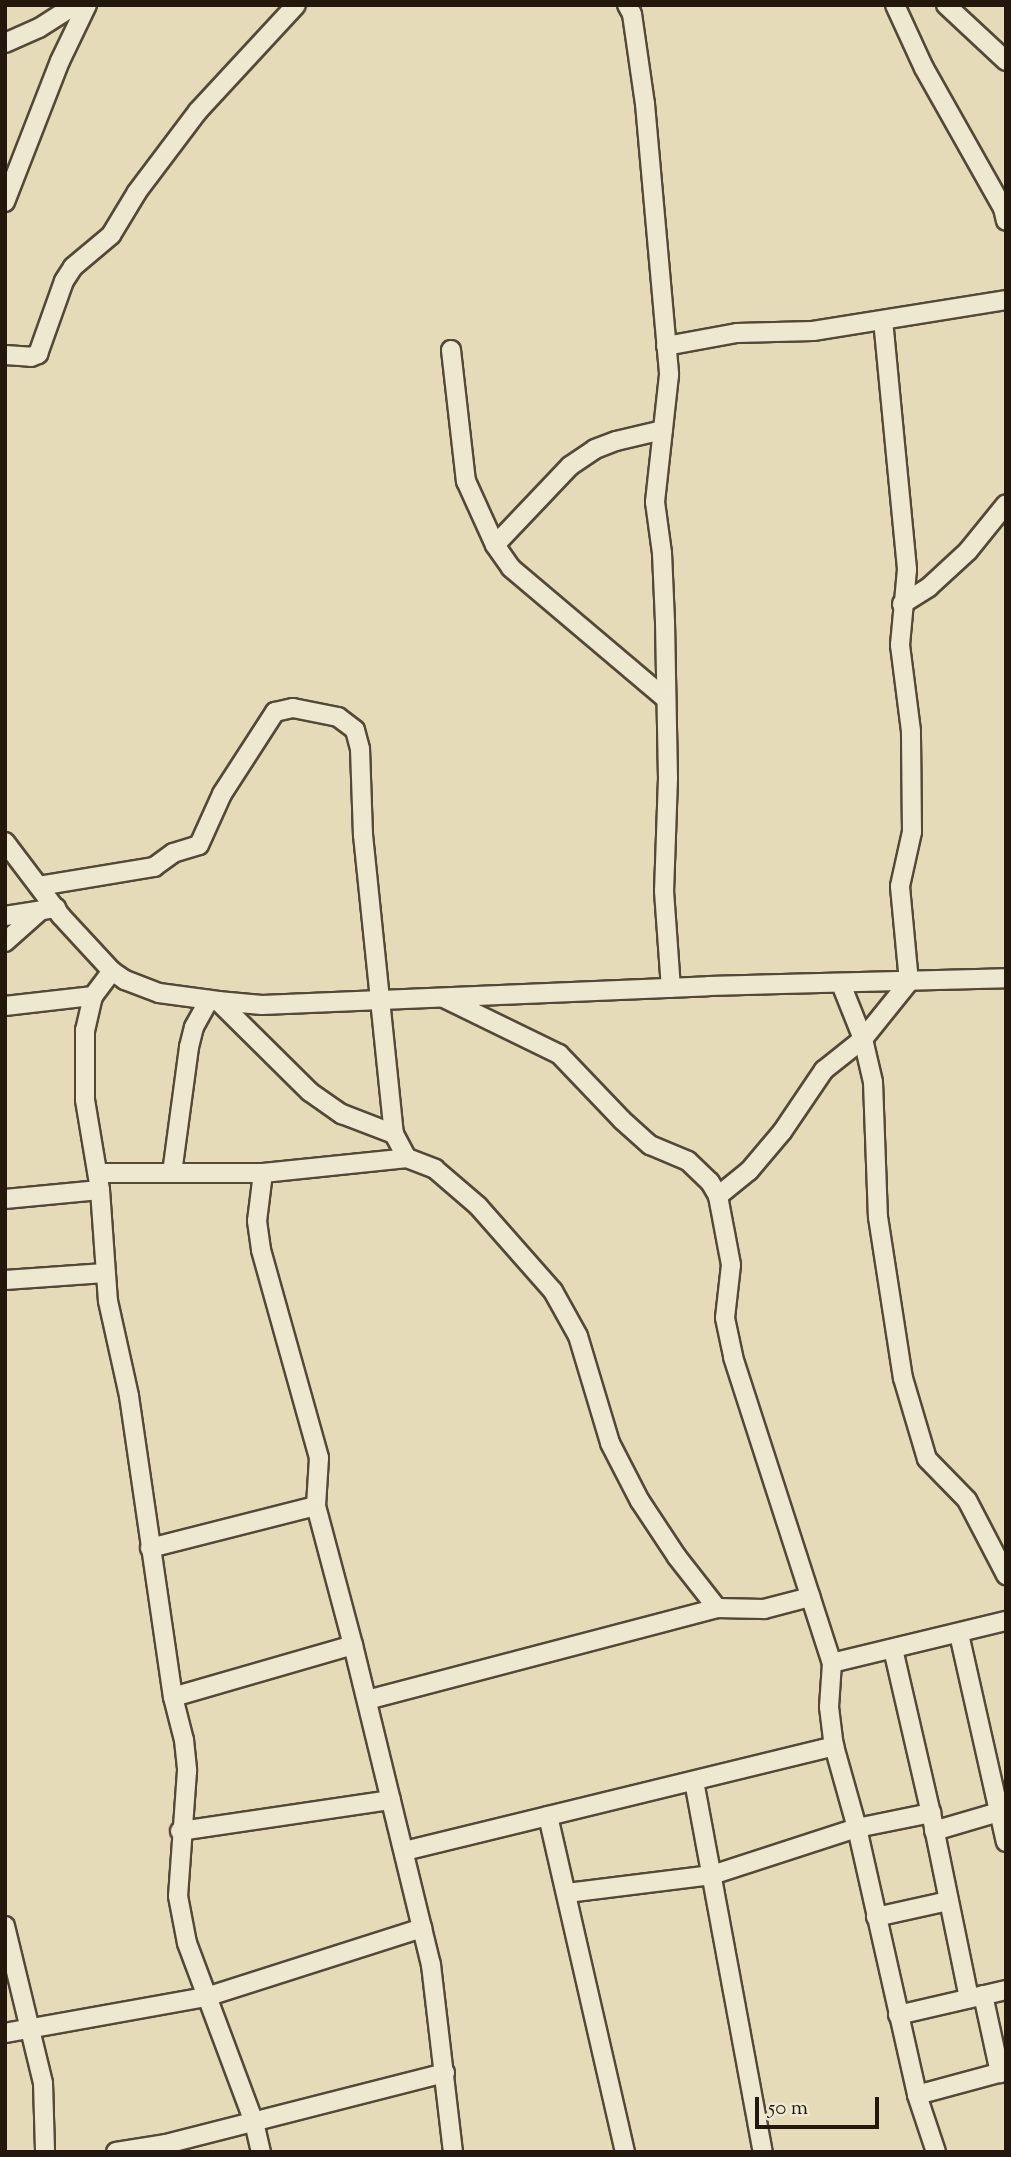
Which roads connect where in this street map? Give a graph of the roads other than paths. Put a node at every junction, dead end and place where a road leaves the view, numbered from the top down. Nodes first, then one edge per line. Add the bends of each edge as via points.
1 (75, 5) edge
2 (88, 5) edge
3 (296, 5) edge
4 (627, 5) edge
5 (895, 5) edge
6 (946, 5) edge
7 (5, 43) edge
8 (1006, 61) edge
9 (5, 202) edge
10 (1006, 221) edge
11 (1006, 300) edge
12 (883, 321) junction
13 (666, 346) junction
14 (451, 350) dead end
15 (5, 355) edge
16 (663, 430) junction
17 (1006, 504) edge
18 (495, 545) junction
19 (902, 604) junction
20 (666, 699) junction
21 (5, 842) edge
22 (11, 859) edge
23 (39, 886) junction
24 (48, 909) junction
25 (5, 916) edge
26 (5, 942) edge
27 (112, 971) junction
28 (1006, 978) edge
29 (909, 982) junction
30 (841, 984) junction
31 (671, 988) junction
32 (93, 996) junction
33 (444, 998) junction
34 (214, 1000) junction
35 (378, 1002) junction
36 (5, 1006) edge
37 (863, 1039) junction
38 (394, 1134) junction
39 (407, 1158) junction
40 (172, 1173) junction
41 (263, 1173) junction
42 (99, 1182) junction
43 (718, 1196) junction
44 (5, 1199) edge
45 (105, 1273) junction
46 (5, 1280) edge
47 (316, 1506) junction
48 (150, 1548) junction
49 (1006, 1575) edge
50 (810, 1597) junction
51 (717, 1608) junction
52 (1006, 1621) edge
53 (959, 1634) junction
54 (353, 1645) junction
55 (893, 1649) junction
56 (832, 1663) junction
57 (173, 1697) junction
58 (367, 1700) junction
59 (834, 1746) junction
60 (694, 1780) junction
61 (391, 1800) junction
62 (1001, 1810) edge
63 (548, 1816) junction
64 (933, 1822) junction
65 (857, 1828) junction
66 (180, 1831) junction
67 (1006, 1842) edge
68 (404, 1851) junction
69 (712, 1875) junction
70 (567, 1893) junction
71 (948, 1901) junction
72 (876, 1917) junction
73 (5, 1926) edge
74 (422, 1928) junction
75 (1006, 1990) edge
76 (206, 1997) junction
77 (976, 1997) junction
78 (898, 2015) junction
79 (32, 2029) junction
80 (5, 2033) edge
81 (1003, 2072) edge
82 (445, 2073) junction
83 (917, 2095) junction
84 (254, 2122) junction
85 (167, 2148) edge
86 (46, 2152) edge
87 (116, 2152) edge
88 (261, 2152) edge
89 (453, 2152) edge
90 (625, 2152) edge
91 (763, 2152) edge
92 (936, 2152) edge

1 - 7 street
2 - 9 street via 60,61
3 - 15 street via 198,111 111,235 73,267 38,354
4 - 13 street via 645,104
5 - 10 street
6 - 8 street
11 - 12 street
12 - 13 street via 813,331 737,333
12 - 19 street via 907,569
13 - 16 street via 669,375
14 - 18 street via 466,481
16 - 18 street via 595,449 570,466
16 - 20 street via 655,502 662,553
17 - 19 street via 968,551 929,587
18 - 20 street via 511,568
19 - 29 street via 900,645 911,732 913,807 900,886
20 - 31 street via 664,891
21 - 22 street
22 - 23 street
23 - 24 street
23 - 35 street via 154,867 173,853 199,845 222,794 275,712 293,708 338,716 355,730 360,749
24 - 25 street
24 - 26 street
24 - 27 street
27 - 32 street
27 - 34 street via 159,993
28 - 29 street
29 - 30 street
29 - 37 street
30 - 31 street
30 - 37 street
31 - 33 street
32 - 36 street
32 - 42 street via 83,1063
33 - 35 street
33 - 43 street via 559,1054 622,1120 650,1145 688,1161
34 - 35 street via 262,1005
34 - 38 street via 310,1092 342,1114
34 - 40 street via 194,1027 189,1047
35 - 38 street
37 - 43 street via 824,1070 782,1132 749,1171
37 - 49 street via 873,1082 878,1217 902,1378 927,1459 967,1500
38 - 39 street
39 - 41 street
39 - 51 street via 435,1169 478,1206 553,1291 578,1336 610,1443 628,1478 677,1557
40 - 41 street
40 - 42 street
41 - 47 street via 257,1221 261,1250 319,1458
42 - 44 street
42 - 45 street
43 - 50 street via 731,1265 725,1318 733,1357
45 - 46 street
45 - 48 street via 129,1396
47 - 48 street
47 - 54 street
48 - 57 street
50 - 51 street via 764,1609
50 - 56 street
51 - 58 street
52 - 53 street
53 - 55 street
53 - 62 street
54 - 57 street
54 - 58 street
55 - 56 street
55 - 64 street
56 - 59 street via 829,1707
57 - 66 street via 187,1771
58 - 61 street
59 - 60 street
59 - 65 street
60 - 63 street
60 - 69 street
61 - 66 street
61 - 68 street
62 - 64 street
62 - 67 street
63 - 68 street
63 - 70 street
64 - 65 street
64 - 71 street
65 - 69 street
65 - 72 street
66 - 76 street via 178,1896 187,1942
68 - 74 street
69 - 70 street
69 - 91 street
70 - 90 street
71 - 72 street
71 - 77 street
72 - 78 street
73 - 79 street
74 - 76 street
74 - 82 street
75 - 77 street
76 - 79 street
76 - 84 street
77 - 78 street
77 - 81 street
78 - 83 street
79 - 80 street
79 - 86 street via 43,2083
81 - 83 street
82 - 84 street
82 - 89 street
83 - 92 street
84 - 85 street
84 - 88 street
85 - 87 street

